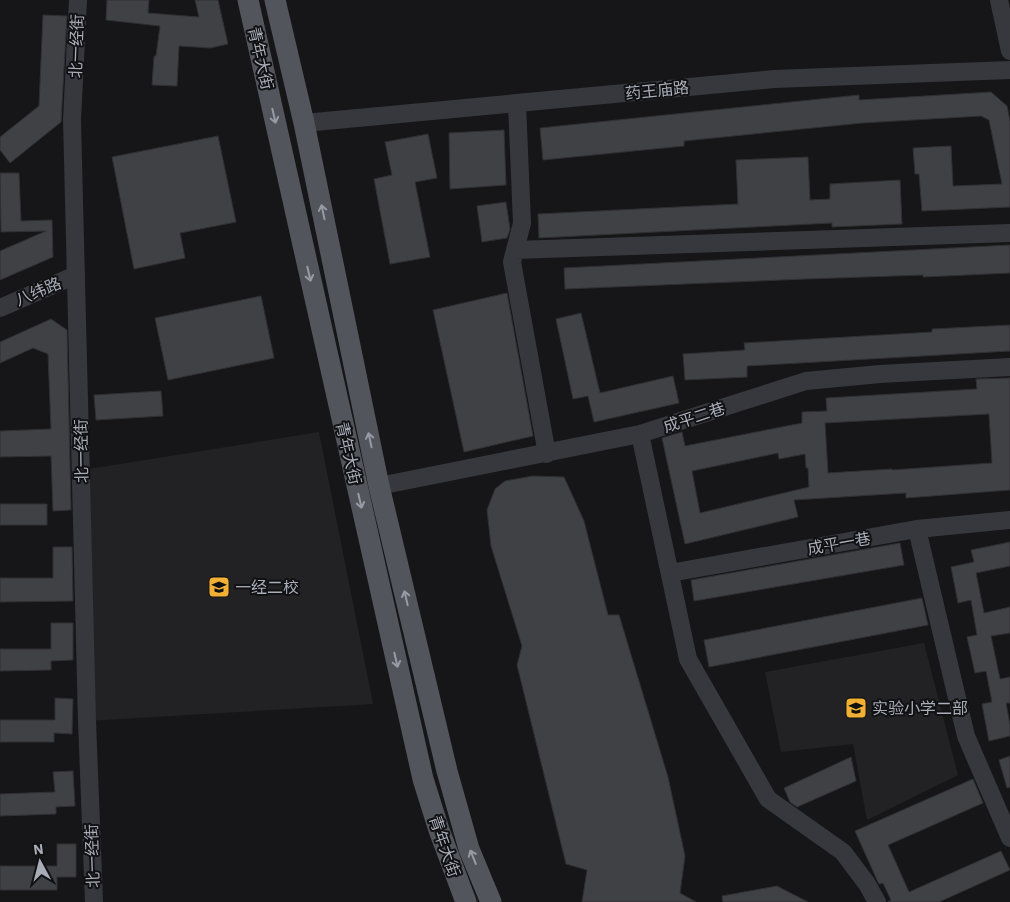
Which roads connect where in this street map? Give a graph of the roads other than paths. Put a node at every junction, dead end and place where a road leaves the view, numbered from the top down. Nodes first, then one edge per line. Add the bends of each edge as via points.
1 (78, 0) edge
2 (248, 0) edge
3 (275, 0) edge
4 (999, 0) edge
5 (1010, 51) edge
6 (1010, 70) edge
7 (517, 104) junction
8 (304, 123) junction
9 (1010, 233) edge
10 (515, 250) junction
11 (76, 275) junction
12 (0, 308) edge
13 (1010, 367) edge
14 (640, 434) junction
15 (547, 454) junction
16 (379, 486) junction
17 (1010, 520) edge
18 (917, 529) junction
19 (670, 573) junction
20 (1010, 838) edge
21 (90, 902) edge
22 (94, 902) edge
23 (466, 902) edge
24 (491, 902) edge
25 (877, 902) edge

1 - 11 street, 北一经街 via 72,120
2 -> 23 main road, 青年大街 via 423,779 438,830
3 - 8 main road, 青年大街
4 - 5 street
6 - 7 street, 药王庙路 via 774,79
7 - 8 street, 药王庙路
7 - 10 street via 522,223
16 -> 8 main road, 青年大街
9 - 10 street
10 - 15 street via 512,262
11 - 12 street, 八纬路
11 - 22 street, 北一经街
13 - 14 street, 成平二巷 via 806,381
14 - 15 street, 成平二巷
14 - 19 street
15 - 16 street, 成平二巷
24 -> 16 main road, 青年大街 via 469,849 447,771
17 - 18 street, 成平一巷
18 - 19 street, 成平一巷
18 - 20 street via 966,736
19 - 25 street via 688,659 768,798 843,852
21 - 22 street

